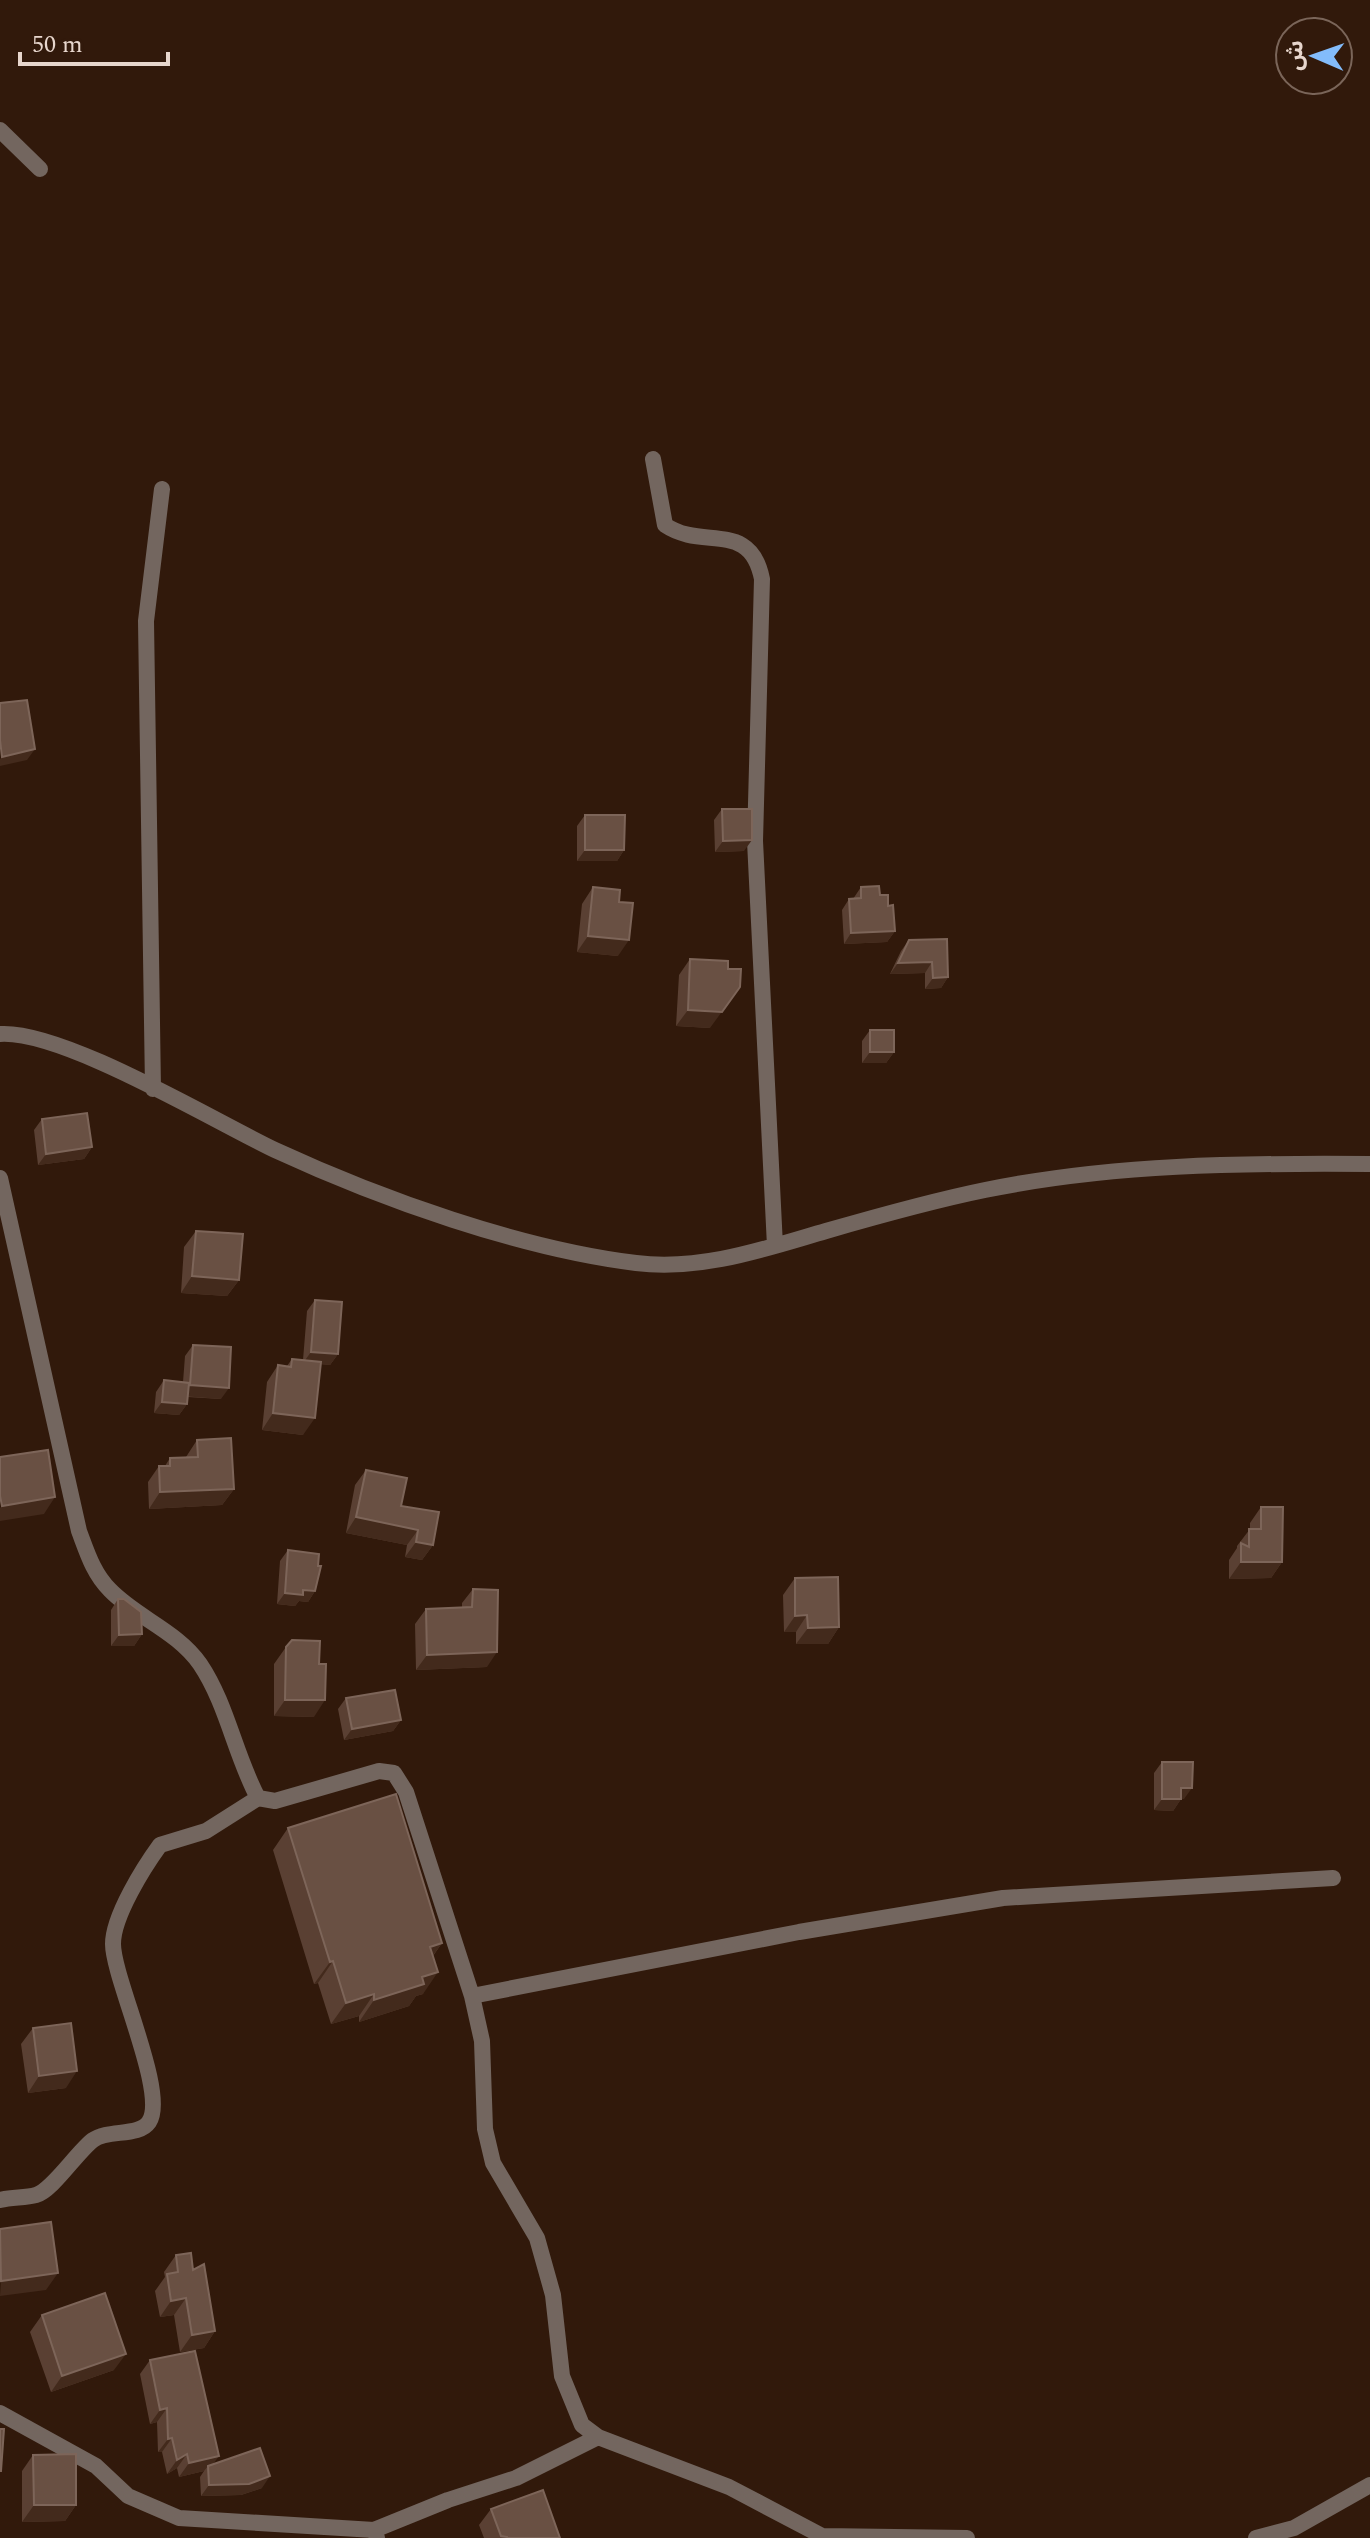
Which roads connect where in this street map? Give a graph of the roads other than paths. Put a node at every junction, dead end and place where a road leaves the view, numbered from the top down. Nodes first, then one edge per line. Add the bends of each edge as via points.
1 (0, 130) edge
2 (40, 169) dead end
3 (653, 459) dead end
4 (162, 489) dead end
5 (0, 1034) edge
6 (153, 1089) junction
7 (1370, 1164) edge
8 (0, 1178) edge
9 (775, 1246) junction
10 (258, 1798) junction
11 (1333, 1878) dead end
12 (472, 1996) junction
13 (0, 2200) edge
14 (0, 2413) edge
15 (598, 2437) junction
16 (1370, 2485) edge
17 (376, 2534) edge
18 (825, 2537) edge
19 (967, 2538) edge
20 (1256, 2538) edge

1 - 2 street
3 - 9 street via 665,525 681,536 739,543 751,551 762,579 755,841
4 - 6 street via 146,621
5 - 6 street via 36,1037
6 - 9 street via 349,1182 534,1242 639,1263 685,1264
7 - 9 street via 1124,1169 1047,1178 918,1205
8 - 10 street via 79,1531 94,1569 111,1591 185,1645 200,1664
10 - 12 street via 275,1801 379,1771 394,1773 406,1792
10 - 13 street via 206,1831 160,1845 114,1935 143,2052 152,2119 145,2127 104,2133 92,2141 42,2193
11 - 12 street via 1003,1898
12 - 15 street via 482,2041 485,2129 493,2163 537,2238 553,2295 562,2376 582,2425
14 - 17 street via 96,2466 128,2496 179,2518
15 - 17 street via 516,2478 448,2500
15 - 18 street via 729,2487
16 - 20 street via 1294,2528
18 - 19 street

